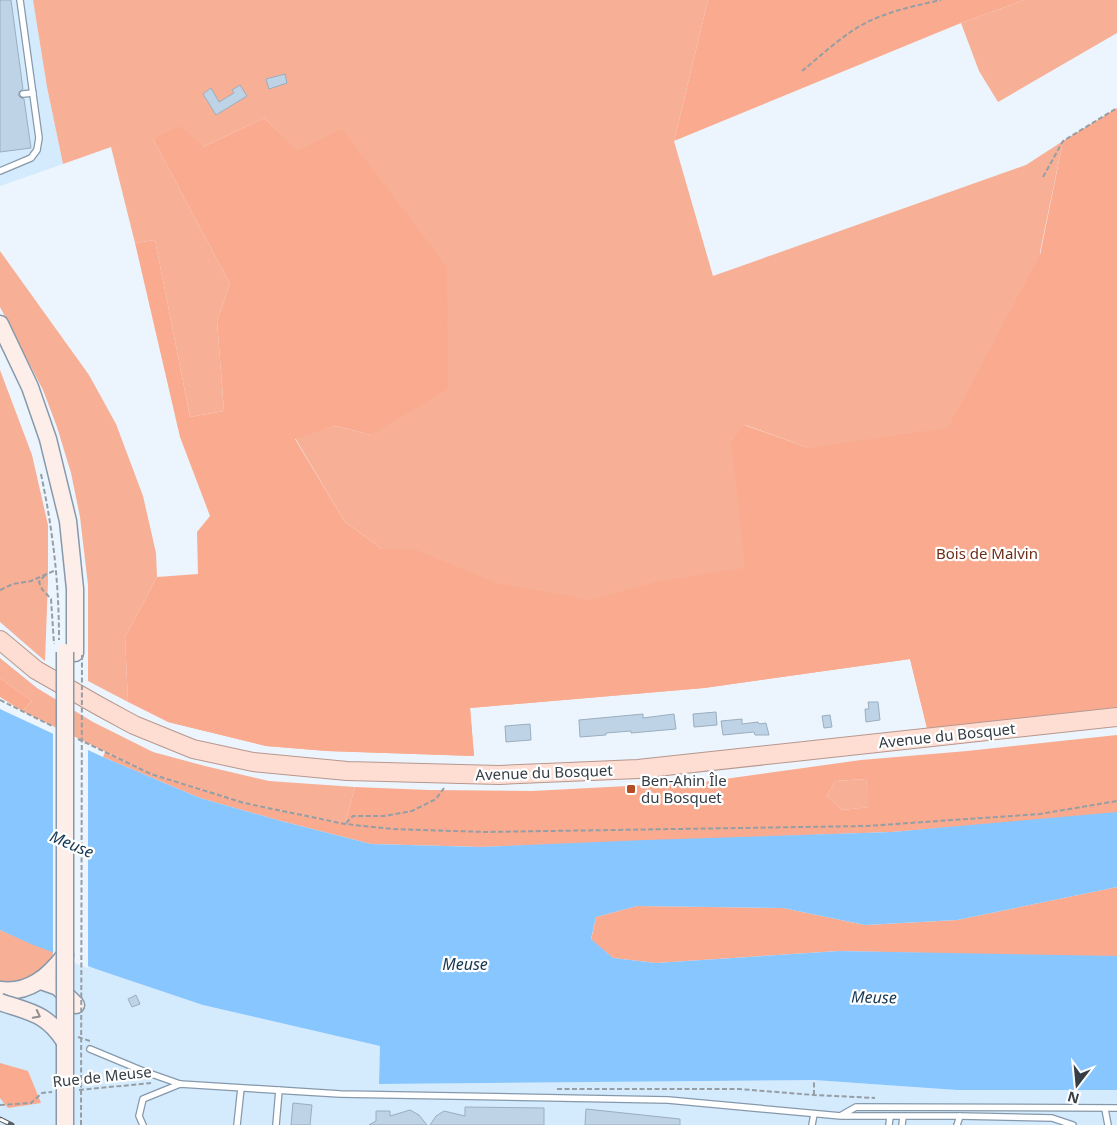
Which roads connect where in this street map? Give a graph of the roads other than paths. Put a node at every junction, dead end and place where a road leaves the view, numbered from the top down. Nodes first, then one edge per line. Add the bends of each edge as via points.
1 (20, 0) edge
2 (33, 93) junction
3 (23, 94) dead end
4 (0, 171) edge
5 (0, 324) edge
6 (1, 349) edge
7 (0, 640) edge
8 (70, 650) junction
9 (1117, 717) edge
10 (65, 955) junction
11 (41, 981) junction
12 (0, 990) edge
13 (70, 999) junction
14 (0, 1002) edge
15 (64, 1042) junction
16 (90, 1049) dead end
17 (180, 1084) junction
18 (241, 1088) junction
19 (278, 1090) junction
20 (1117, 1108) edge
21 (1105, 1109) junction
22 (814, 1114) junction
23 (840, 1116) junction
24 (903, 1116) junction
25 (960, 1116) junction
26 (890, 1117) junction
27 (65, 1125) edge
28 (75, 1125) edge
29 (143, 1125) edge
30 (237, 1125) edge
31 (276, 1125) edge
32 (812, 1125) edge
33 (889, 1125) edge
34 (902, 1125) edge
35 (957, 1125) edge
36 (1073, 1125) edge
37 (1108, 1125) edge

1 - 2 lane
2 - 3 lane
2 - 4 lane via 39,138 37,150 31,158
5 - 8 main road via 30,387 48,439 68,521 75,589
6 - 8 main road via 21,391 52,492 62,556
7 - 9 main road, Avenue du Bosquet via 36,670 98,706 193,749 253,762 347,771 499,775 638,769
8 - 10 main road, bridge
8 - 13 main road
10 - 11 main road
10 - 13 main road, bridge
11 - 12 main road via 20,989
11 - 13 main road via 50,983
13 - 15 main road, bridge
13 - 28 main road
14 -> 15 main road, bridge via 41,1016 58,1031
15 - 27 main road, bridge
16 - 17 lane
17 - 18 lane
17 - 29 lane via 143,1099 139,1116
18 - 19 lane
18 - 30 lane
19 - 22 lane via 668,1100
19 - 31 lane
20 - 21 lane
21 - 23 lane via 856,1107
21 - 37 lane
22 - 23 lane
22 - 32 lane
23 - 26 lane
24 - 25 lane
24 - 26 lane
24 - 34 lane
25 - 35 lane
25 - 36 lane via 1052,1118
26 - 33 lane

